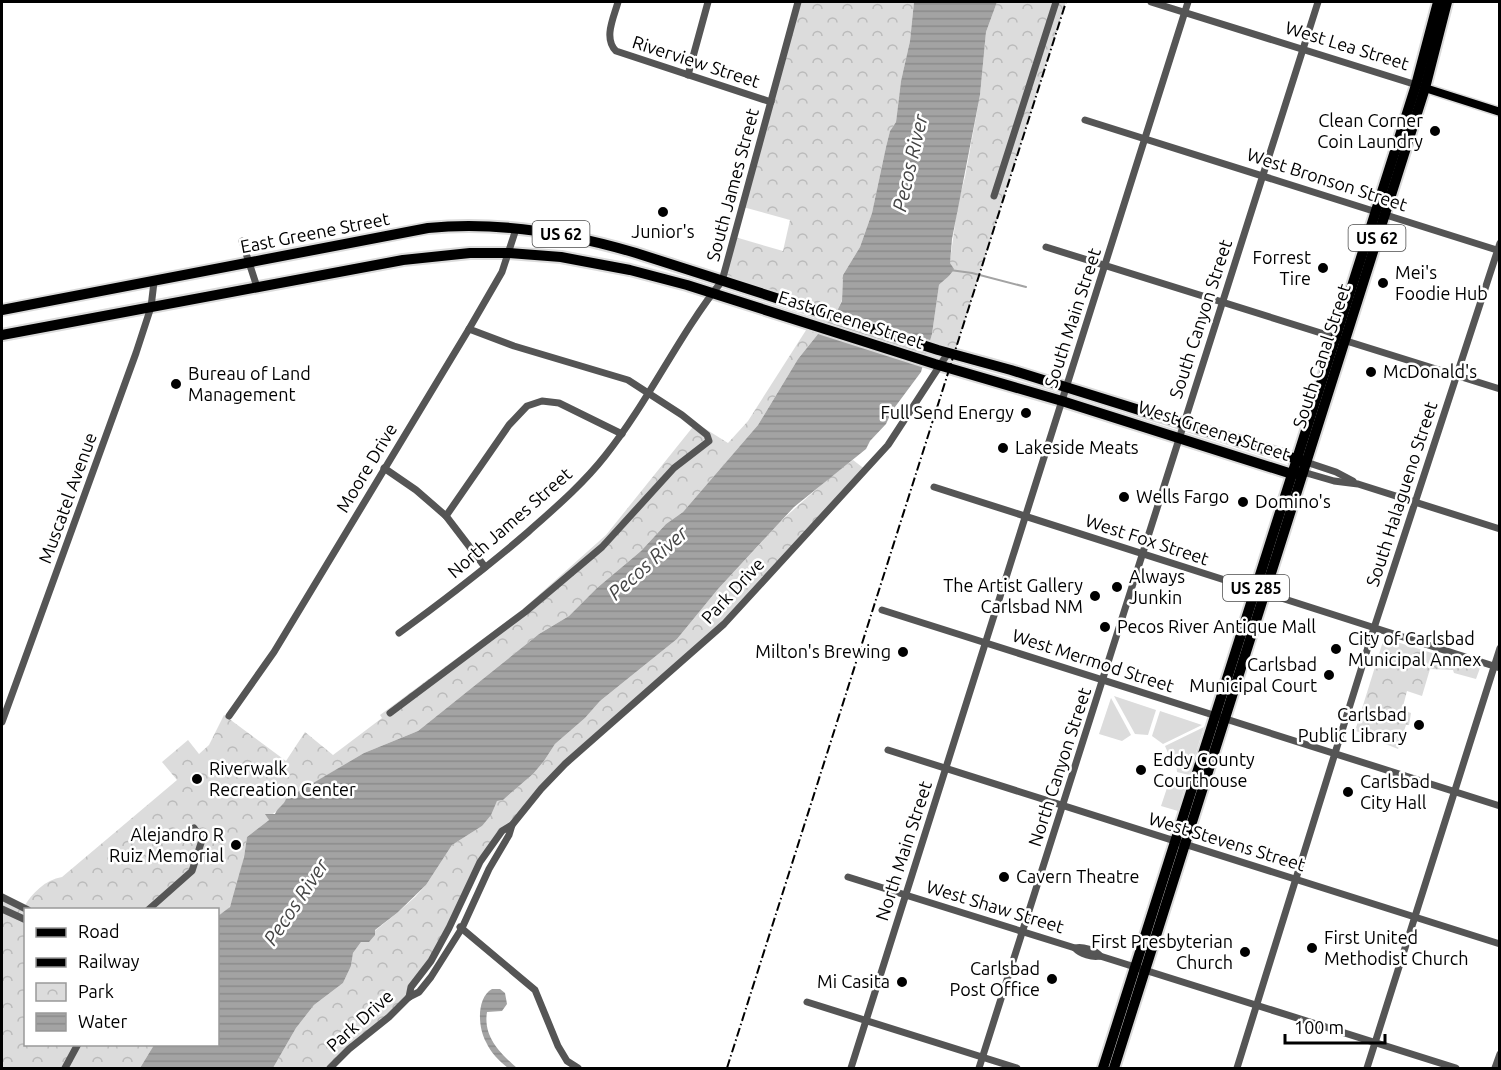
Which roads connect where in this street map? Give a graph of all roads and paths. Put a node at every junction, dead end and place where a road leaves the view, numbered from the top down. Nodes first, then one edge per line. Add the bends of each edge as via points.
1 (618, 2) edge
2 (708, 2) edge
3 (798, 2) edge
4 (1056, 2) edge
5 (1150, 2) edge
6 (1188, 2) edge
7 (1318, 2) edge
8 (1438, 2) edge
9 (1447, 2) edge
10 (1185, 13) junction
11 (1303, 50) junction
12 (688, 75) junction
13 (1420, 86) junction
14 (771, 102) junction
15 (1500, 112) edge
16 (1084, 120) dead end
17 (1145, 139) junction
18 (1263, 176) junction
19 (994, 196) dead end
20 (1380, 212) junction
21 (516, 229) junction
22 (242, 241) dead end
23 (1046, 247) dead end
24 (1499, 248) edge
25 (509, 253) junction
26 (636, 253) junction
27 (249, 263) junction
28 (1105, 266) junction
29 (630, 270) junction
30 (722, 281) junction
31 (154, 282) junction
32 (256, 287) junction
33 (712, 293) junction
34 (1222, 302) junction
35 (151, 307) junction
36 (2, 310) edge
37 (469, 329) junction
38 (2, 335) edge
39 (1340, 339) junction
40 (948, 353) junction
41 (936, 365) junction
42 (1457, 375) junction
43 (1066, 387) junction
44 (1500, 389) edge
45 (648, 393) junction
46 (1062, 401) junction
47 (1184, 424) junction
48 (622, 434) junction
49 (1179, 438) junction
50 (1299, 467) junction
51 (384, 468) junction
52 (934, 488) dead end
53 (1416, 502) junction
54 (446, 516) junction
55 (1026, 517) junction
56 (1500, 529) edge
57 (1142, 554) junction
58 (485, 567) junction
59 (1260, 592) junction
60 (882, 610) dead end
61 (1374, 628) junction
62 (399, 633) dead end
63 (986, 643) junction
64 (1500, 648) edge
65 (1497, 667) edge
66 (1103, 680) junction
67 (390, 713) dead end
68 (229, 716) dead end
69 (1220, 717) junction
70 (2, 722) edge
71 (888, 750) dead end
72 (1335, 754) junction
73 (946, 768) junction
74 (1454, 792) junction
75 (1063, 806) junction
76 (1500, 806) edge
77 (512, 825) junction
78 (194, 828) dead end
79 (1180, 843) junction
80 (848, 877) dead end
81 (1296, 879) junction
82 (906, 895) junction
83 (2, 897) edge
84 (25, 908) edge
85 (149, 908) edge
86 (2, 909) edge
87 (1414, 917) junction
88 (24, 918) edge
89 (453, 921) junction
90 (462, 928) junction
91 (1023, 932) junction
92 (1500, 944) edge
93 (1140, 969) junction
94 (409, 997) junction
95 (807, 1002) dead end
96 (1257, 1006) junction
97 (866, 1020) junction
98 (1374, 1043) junction
99 (77, 1046) edge
100 (1500, 1054) edge
101 (983, 1058) junction
102 (65, 1068) edge
103 (330, 1068) edge
104 (578, 1068) edge
105 (850, 1068) edge
106 (980, 1068) edge
107 (1017, 1068) edge
108 (1103, 1068) edge
109 (1114, 1068) edge
110 (1237, 1068) edge
111 (1366, 1068) edge
112 (1456, 1068) edge
113 (1495, 1068) edge

1 - 12 street, Riverview Street via 610,34 613,47 622,54
2 - 12 street
3 - 14 street, South James Street
4 - 19 street
5 - 10 street, West Lea Street
6 - 10 street, South Main Street
7 - 11 street, South Canyon Street
8 - 13 highway, South Canal Street / US 62
9 - 13 highway, South Canal Street / US 62
10 - 11 street, West Lea Street
10 - 17 street, South Main Street
11 - 13 street, West Lea Street
11 - 18 street, South Canyon Street
12 - 14 street, Riverview Street
13 - 15 main road, West Lea Street
13 - 20 highway, South Canal Street / US 62
14 - 30 street, South James Street
16 - 17 street, West Bronson Street
17 - 18 street, West Bronson Street
17 - 28 street, South Main Street
18 - 20 street, West Bronson Street
18 - 34 street, South Canyon Street
20 - 24 street, West Bronson Street
20 - 39 highway, South Canal Street / US 62
21 - 25 street, Moore Drive
21 - 26 highway, East Greene Street / US 62 via 573,236
21 - 27 highway, East Greene Street / US 62 via 428,228
22 - 27 street
23 - 28 street
24 - 42 street, South Halagueno Street
25 - 29 highway, East Greene Street / US 62 via 561,257
25 - 32 highway, East Greene Street / US 62 via 403,260
25 - 37 street, Moore Drive
26 - 29 highway
26 - 30 highway, East Greene Street / US 62
27 - 31 highway, East Greene Street / US 62
27 - 32 street
28 - 34 street
28 - 43 street, South Main Street
29 - 33 highway, East Greene Street / US 62
30 - 33 street, South James Street
30 - 40 highway, East Greene Street / US 62
31 - 35 street, Muscatel Avenue
31 - 36 highway, East Greene Street / US 62
32 - 35 highway, East Greene Street / US 62
33 - 41 highway, East Greene Street / US 62
33 - 45 street, South James Street
34 - 39 street
34 - 47 street, South Canyon Street
35 - 38 highway, East Greene Street / US 62
35 - 70 street, Muscatel Avenue
37 - 45 street via 628,380
37 - 51 street, Moore Drive
39 - 42 street
39 - 50 highway, South Canal Street / US 62
40 - 41 street, Park Drive
40 - 43 highway, East Greene Street / US 62
41 - 46 highway, East Greene Street / US 62
41 - 77 street, Park Drive via 901,428 881,453 724,624 565,764
42 - 44 street
42 - 53 street, South Halagueno Street
43 - 46 street, South Main Street
43 - 47 highway, West Greene Street / US 62
45 - 48 street, North James Street
45 - 67 street via 695,425 707,435 708,442 669,472 602,547 534,605
46 - 49 highway, West Greene Street / US 62
46 - 55 street, South Main Street
47 - 49 street, South Canyon Street
47 - 50 highway, West Greene Street / US 62
48 - 54 street via 559,402 542,401 527,406 509,425
48 - 58 street, North James Street via 572,493
49 - 50 highway, West Greene Street / US 62
49 - 57 street, South Canyon Street
50 - 53 street, West Greene Street via 1336,472 1358,484
50 - 59 highway, South Canal Street / US 285
51 - 54 street
51 - 68 street, Moore Drive via 274,652
52 - 55 street, West Fox Street
53 - 56 street, West Greene Street
53 - 61 street, South Halagueno Street
54 - 58 street
55 - 57 street, West Fox Street
55 - 63 street, South Main Street
57 - 59 street, West Fox Street
57 - 66 street, South Canyon Street
58 - 62 street, North James Street
59 - 61 street, West Fox Street
59 - 69 highway, South Canal Street / US 285
60 - 63 street, West Mermod Street
61 - 65 street, West Fox Street
61 - 72 street, South Halagueno Street
63 - 66 street, West Mermod Street
63 - 73 street, North Main Street
64 - 65 street
65 - 74 street
66 - 69 street, West Mermod Street
66 - 75 street, North Canyon Street
69 - 72 street, West Mermod Street
69 - 79 highway, US 285
71 - 73 street, West Stevens Street
72 - 74 street, West Mermod Street
72 - 81 street, South Halagueno Street
73 - 75 street, West Stevens Street
73 - 82 street, North Main Street
74 - 76 street, West Mermod Street
74 - 87 street
75 - 79 street, West Stevens Street
75 - 91 street, North Canyon Street
77 - 89 street, Park Drive via 502,831 480,862
77 - 90 street, Park Drive
78 - 85 street via 202,840 192,871
79 - 81 street, West Stevens Street
79 - 93 highway, US 285
80 - 82 street, West Shaw Street
81 - 87 street, West Stevens Street
81 - 96 street, South Halagueno Street
82 - 91 street, West Shaw Street
82 - 97 street, North Main Street
83 - 84 street
86 - 88 street
87 - 92 street, West Stevens Street
87 - 98 street
89 - 90 street
89 - 94 street, Park Drive via 411,987
90 - 94 street, Park Drive via 431,977 419,992
90 - 104 street via 535,990 558,1046 567,1061
91 - 93 street, West Shaw Street via 1098,952
91 - 101 street, North Canyon Street
93 - 96 street, West Shaw Street
93 - 108 highway, US 285
93 - 109 highway, US 285
94 - 103 street, Park Drive
95 - 97 street
96 - 98 street, West Shaw Street
96 - 110 street, South Halagueno Street
97 - 101 street
97 - 105 street, North Main Street
98 - 111 street
98 - 112 street, West Shaw Street
99 - 102 street
100 - 113 street
101 - 106 street, North Canyon Street
101 - 107 street

